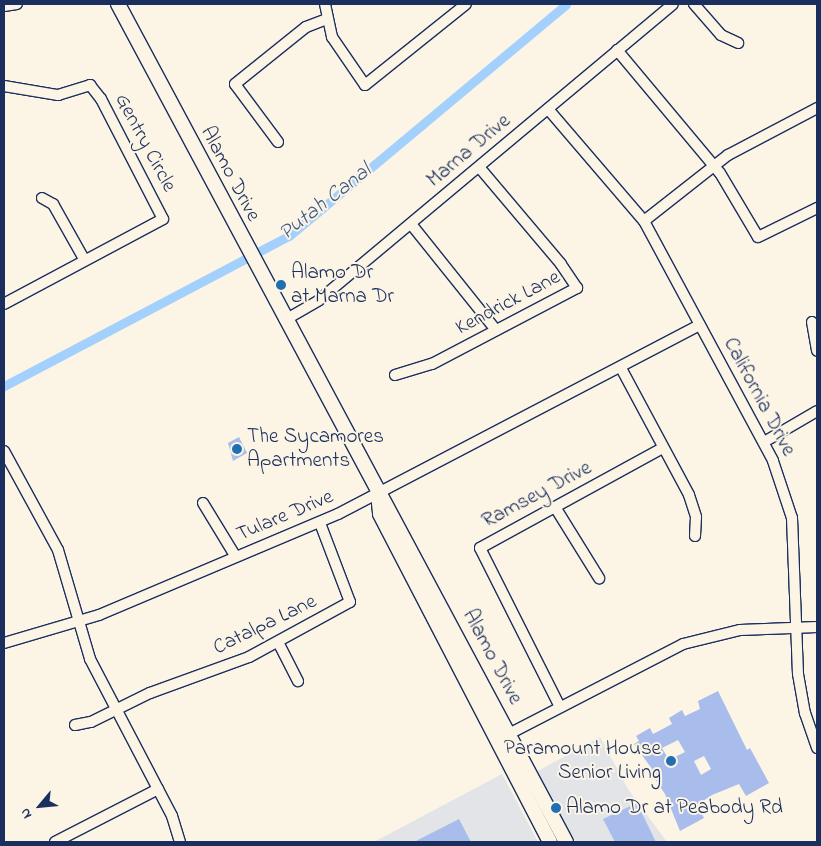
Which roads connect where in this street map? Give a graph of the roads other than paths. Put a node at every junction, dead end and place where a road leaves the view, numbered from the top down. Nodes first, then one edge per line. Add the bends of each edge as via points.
1 (17, 4) edge
2 (118, 4) edge
3 (325, 4) edge
4 (672, 4) edge
5 (694, 4) edge
6 (462, 5) edge
7 (4, 6) edge
8 (327, 19) junction
9 (738, 43) dead end
10 (617, 50) junction
11 (4, 86) edge
12 (817, 108) edge
13 (548, 109) junction
14 (278, 142) dead end
15 (714, 165) junction
16 (479, 167) junction
17 (42, 198) dead end
18 (817, 208) edge
19 (644, 221) junction
20 (411, 224) junction
21 (84, 259) junction
22 (4, 304) edge
23 (285, 320) junction
24 (812, 322) dead end
25 (700, 325) junction
26 (496, 330) junction
27 (817, 351) edge
28 (621, 368) junction
29 (395, 375) dead end
30 (817, 411) edge
31 (764, 442) junction
32 (663, 448) junction
33 (4, 451) edge
34 (378, 494) junction
35 (203, 503) dead end
36 (555, 507) junction
37 (320, 522) junction
38 (695, 536) dead end
39 (236, 557) junction
40 (599, 578) dead end
41 (78, 622) junction
42 (817, 627) edge
43 (796, 629) junction
44 (278, 642) junction
45 (4, 643) edge
46 (298, 680) dead end
47 (560, 707) junction
48 (117, 709) junction
49 (75, 725) dead end
50 (509, 734) junction
51 (496, 741) junction
52 (817, 748) edge
53 (158, 789) junction
54 (55, 842) edge
55 (180, 842) edge
56 (550, 842) edge
57 (566, 842) edge

1 - 7 street
2 - 23 main road, Alamo Drive
3 - 8 street
4 - 10 street, Marna Drive
5 - 9 street via 721,35
6 - 8 street via 365,85 342,58
8 - 14 street via 306,27 235,84
10 - 13 street, Marna Drive
10 - 15 street
11 - 21 street, Gentry Circle via 58,95 90,85 101,98 158,206 163,219
12 - 15 street
13 - 16 street, Marna Drive
13 - 19 street, California Drive
15 - 18 street via 758,237
15 - 19 street
16 - 20 street, Marna Drive
16 - 26 street, Kendrick Lane via 561,264 577,288
17 - 21 street via 53,204
19 - 25 street, California Drive
20 - 23 street, Marna Drive via 319,300
20 - 26 street
21 - 22 street, Gentry Circle
23 - 34 main road, Alamo Drive
24 - 27 street
25 - 28 street, Tulare Drive
25 - 31 street, California Drive
26 - 29 street, Kendrick Lane via 432,364
28 - 32 street
28 - 34 street, Tulare Drive
30 - 31 street
31 - 43 street, California Drive via 792,518
32 - 36 street, Ramsey Drive
32 - 38 street via 689,495 696,517
33 - 41 street via 58,550
34 - 37 street, Tulare Drive
34 - 50 main road, Alamo Drive via 388,501
34 - 51 main road, Alamo Drive via 377,507
35 - 39 street
36 - 40 street
36 - 47 street, Ramsey Drive via 480,548
37 - 39 street, Tulare Drive
37 - 44 street, Catalpa Lane via 350,602
39 - 41 street, Tulare Drive
41 - 45 street, Tulare Drive
41 - 48 street via 90,659
42 - 43 street
43 - 47 street via 740,630 683,644
43 - 52 street, California Drive via 800,694
44 - 46 street
44 - 48 street, Catalpa Lane
47 - 50 street
48 - 49 street, Catalpa Lane via 91,722
48 - 53 street
50 - 51 street
50 - 57 main road, Alamo Drive
51 - 56 main road, Alamo Drive
53 - 54 street
53 - 55 street

